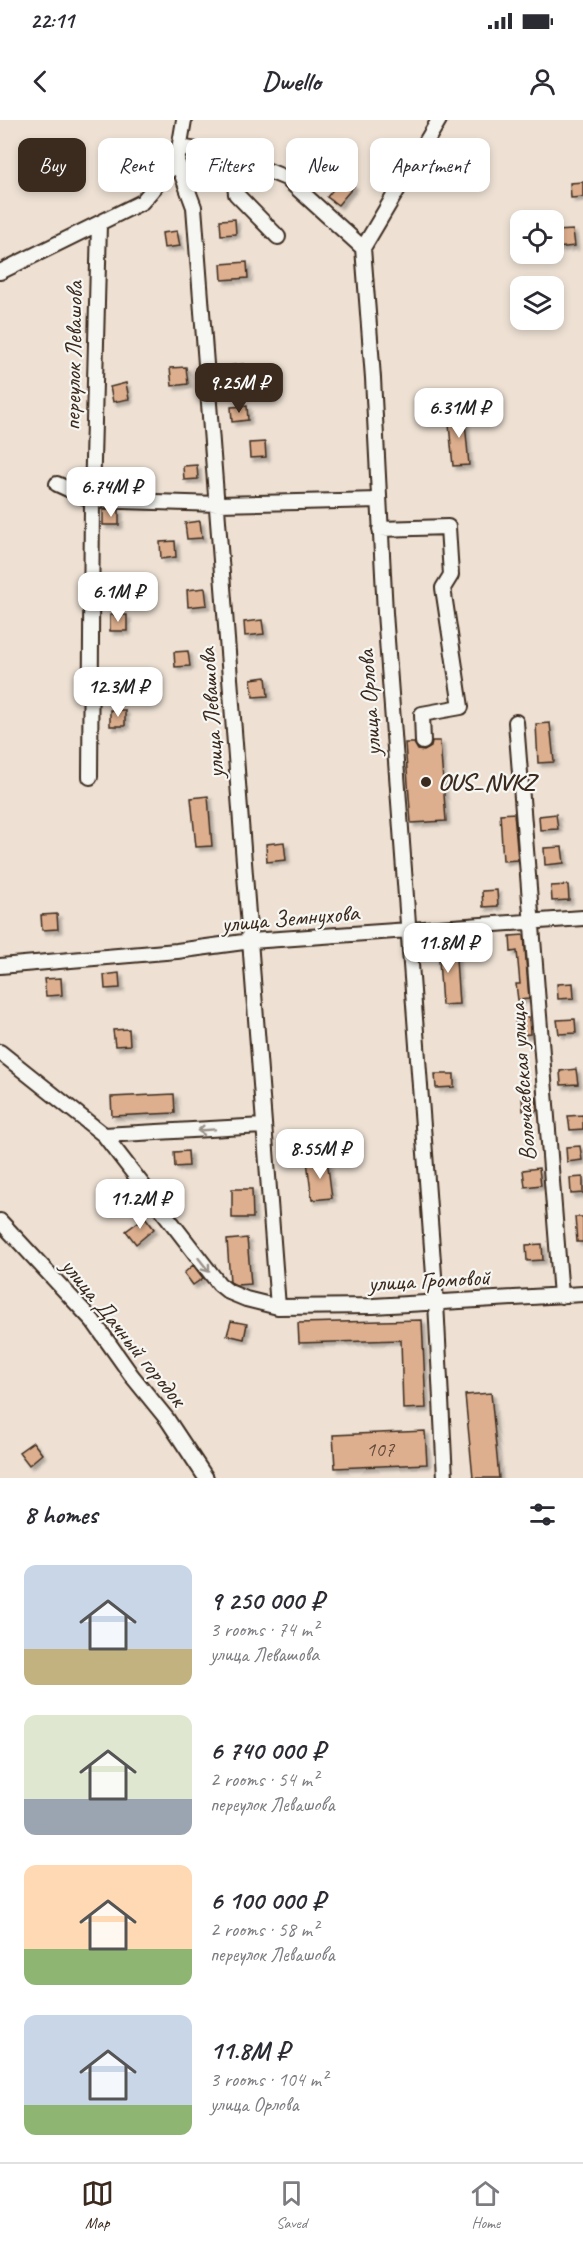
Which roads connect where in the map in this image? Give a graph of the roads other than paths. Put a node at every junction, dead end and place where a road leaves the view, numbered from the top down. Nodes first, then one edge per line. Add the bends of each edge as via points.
1 (184, 120) edge
2 (439, 120) edge
3 (178, 154) junction
4 (186, 154) edge
5 (274, 173) edge
6 (236, 192) edge
7 (99, 224) junction
8 (278, 237) dead end
9 (363, 248) junction
10 (0, 272) edge
11 (57, 484) dead end
12 (92, 500) junction
13 (379, 500) junction
14 (218, 504) junction
15 (381, 530) junction
16 (516, 722) dead end
17 (423, 742) dead end
18 (90, 777) dead end
19 (583, 918) edge
20 (532, 922) junction
21 (410, 931) junction
22 (251, 942) junction
23 (0, 966) edge
24 (0, 1052) edge
25 (264, 1126) junction
26 (104, 1135) junction
27 (0, 1221) edge
28 (583, 1294) edge
29 (561, 1296) junction
30 (436, 1302) junction
31 (278, 1307) junction
32 (206, 1478) edge
33 (445, 1478) edge

1 - 3 street, улица Левашова
2 - 9 street
3 - 4 street
3 - 7 street via 142,202
3 - 14 street, улица Левашова via 194,207
5 - 9 street via 286,178
6 - 8 street
7 - 10 street
7 - 12 street, переулок Левашова
9 - 13 street, улица Орлова
11 - 12 street
12 - 14 street
12 - 18 street, переулок Левашова
13 - 14 street
13 - 15 street, улица Орлова
14 - 22 street, улица Левашова
15 - 17 street via 448,527 451,575 443,588 461,707 422,714
15 - 21 street, улица Орлова
16 - 20 street, Волочаевская улица
19 - 20 street, улица Земнухова
20 - 21 street, улица Земнухова
20 - 29 street, Волочаевская улица
21 - 22 street, улица Земнухова
21 - 30 street, улица Орлова
22 - 23 street, улица Земнухова
22 - 25 street, улица Левашова
24 - 26 street, улица Громовой
25 -> 26 street
25 - 31 street, улица Левашова
26 -> 31 street, улица Громовой via 219,1284 246,1299
27 - 32 street, улица Дачный городок via 93,1321
28 - 29 street, улица Громовой
29 - 30 street, улица Громовой
30 - 31 street, улица Громовой
30 - 33 street, улица Орлова

